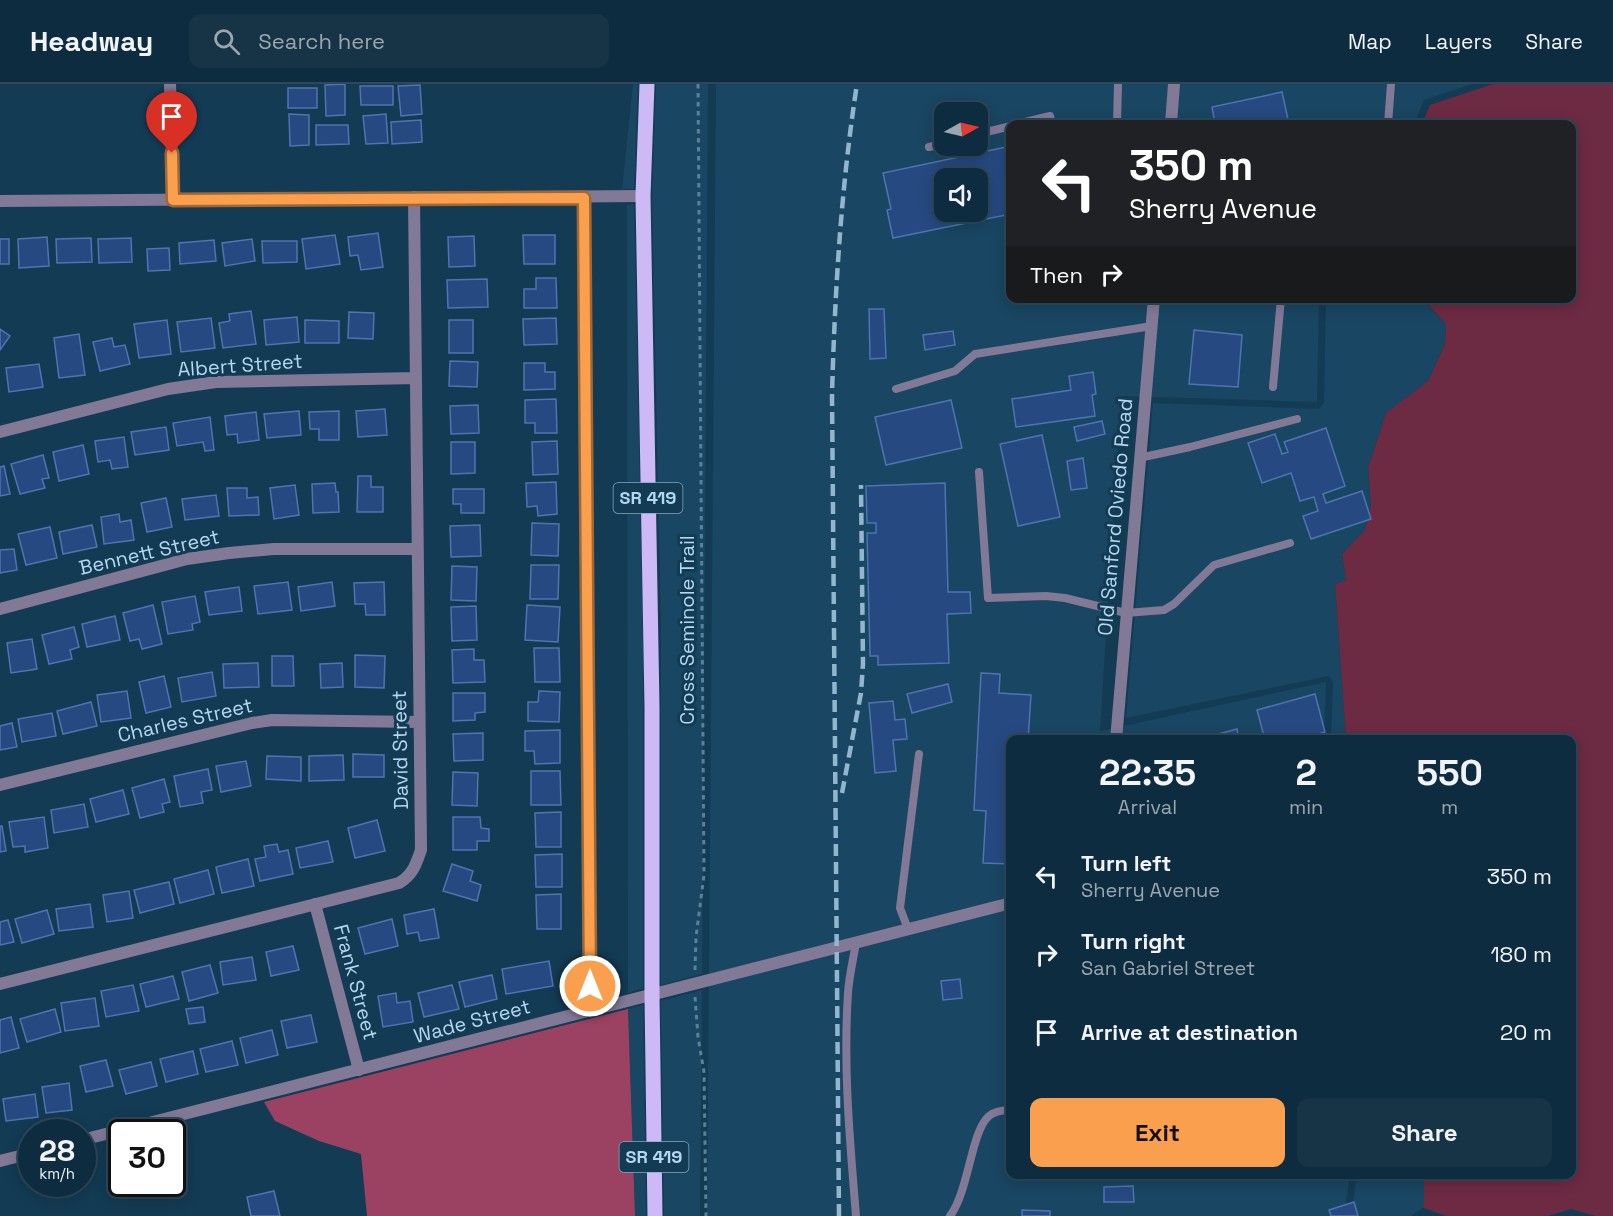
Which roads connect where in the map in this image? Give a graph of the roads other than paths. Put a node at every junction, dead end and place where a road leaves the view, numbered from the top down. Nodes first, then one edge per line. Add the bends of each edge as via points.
1 (170, 84) edge
2 (647, 84) edge
3 (1118, 84) edge
4 (1174, 84) edge
5 (1391, 84) edge
6 (1034, 120) edge
7 (1051, 120) edge
8 (1117, 120) edge
9 (1171, 120) edge
10 (1388, 120) edge
11 (1006, 127) edge
12 (988, 132) edge
13 (934, 146) edge
14 (929, 147) dead end
15 (643, 196) junction
16 (414, 197) junction
17 (584, 198) junction
18 (173, 200) junction
19 (0, 201) edge
20 (1154, 303) edge
21 (1281, 303) edge
22 (1152, 326) junction
23 (416, 378) junction
24 (1273, 387) dead end
25 (896, 389) dead end
26 (1297, 419) dead end
27 (0, 432) edge
28 (1139, 458) junction
29 (979, 472) dead end
30 (1290, 543) dead end
31 (417, 549) junction
32 (0, 609) edge
33 (1126, 613) junction
34 (419, 722) junction
35 (1116, 735) edge
36 (918, 754) dead end
37 (0, 785) edge
38 (315, 904) junction
39 (1006, 904) edge
40 (908, 930) junction
41 (856, 943) junction
42 (0, 984) edge
43 (652, 995) junction
44 (590, 1010) junction
45 (359, 1070) junction
46 (1006, 1110) edge
47 (96, 1136) edge
48 (18, 1156) edge
49 (0, 1161) edge
50 (655, 1216) edge
51 (856, 1216) edge
52 (950, 1216) edge

1 - 18 street
2 - 15 main road, SR 419
3 - 8 lane
4 - 9 street
5 - 10 lane
6 - 7 lane via 1050,116
11 - 12 lane
13 - 14 lane
15 - 17 street
15 - 43 main road, SR 419 via 652,706
16 - 17 street
16 - 18 street
16 - 23 street, David Street
17 - 44 street
18 - 19 street
20 - 22 street, Old Sanford Oviedo Road
21 - 24 lane
22 - 25 lane via 975,354 955,371
22 - 28 street, Old Sanford Oviedo Road
23 - 27 street, Albert Street via 216,382 168,389
23 - 31 street, David Street
26 - 28 lane
28 - 33 street, Old Sanford Oviedo Road
29 - 33 lane via 988,598 1055,597
30 - 33 lane via 1214,565 1164,610
31 - 32 street, Bennett Street via 274,549 229,553 188,559
31 - 34 street, David Street
33 - 35 street, Old Sanford Oviedo Road
34 - 37 street, Charles Street via 252,723
34 - 38 street, David Street via 421,849 416,866 399,883
36 - 40 lane via 900,908
38 - 42 street, David Street
38 - 45 street, Frank Street
39 - 40 street, Wade Street
40 - 41 street, Wade Street
41 - 43 street, Wade Street
41 - 51 lane via 847,1027
43 - 44 street, Wade Street
43 - 50 main road, SR 419
44 - 45 street, Wade Street
45 - 47 street, Wade Street
46 - 52 lane via 988,1117 982,1127 962,1195
48 - 49 street

